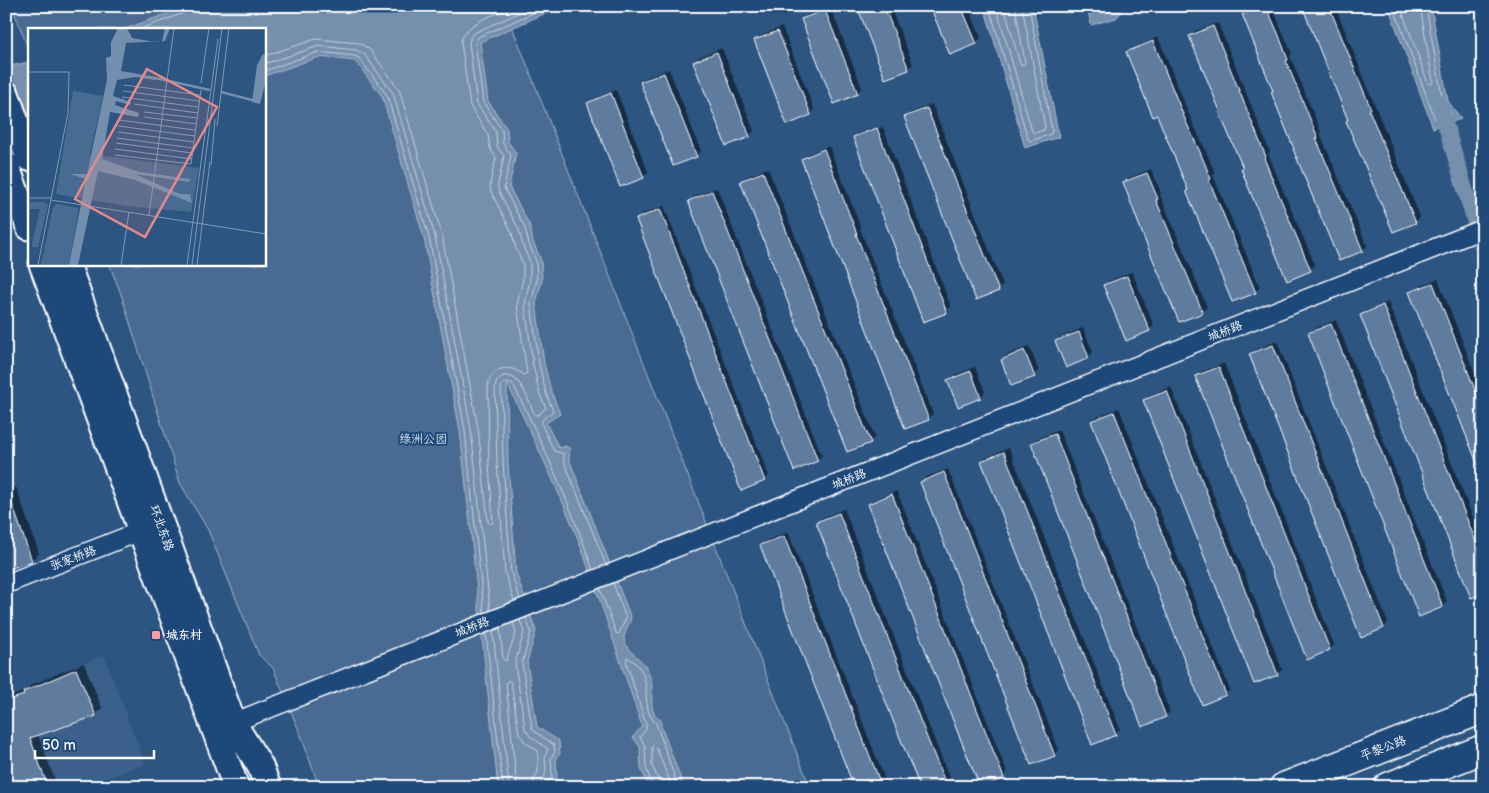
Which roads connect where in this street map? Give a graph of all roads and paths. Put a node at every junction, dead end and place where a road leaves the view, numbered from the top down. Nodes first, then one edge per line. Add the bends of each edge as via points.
1 (6, 94) edge
2 (14, 164) edge
3 (28, 223) edge
4 (1483, 229) edge
5 (42, 265) edge
6 (67, 265) edge
7 (140, 532) junction
8 (6, 584) edge
9 (1483, 708) edge
10 (224, 726) junction
11 (1483, 749) edge
12 (236, 787) edge
13 (268, 787) edge
14 (1284, 787) edge
15 (1388, 787) edge

1 - 2 main road
2 - 3 main road
4 - 10 street, 城桥路
5 - 7 main road, 环北东路
6 - 10 main road, 环北东路
7 - 8 street, 张家桥路
7 - 10 main road, 环北东路
9 - 14 main road, 平黎公路
10 - 12 main road, 环北东路
10 - 13 main road, 环北东路 via 260,766
11 - 15 main road

